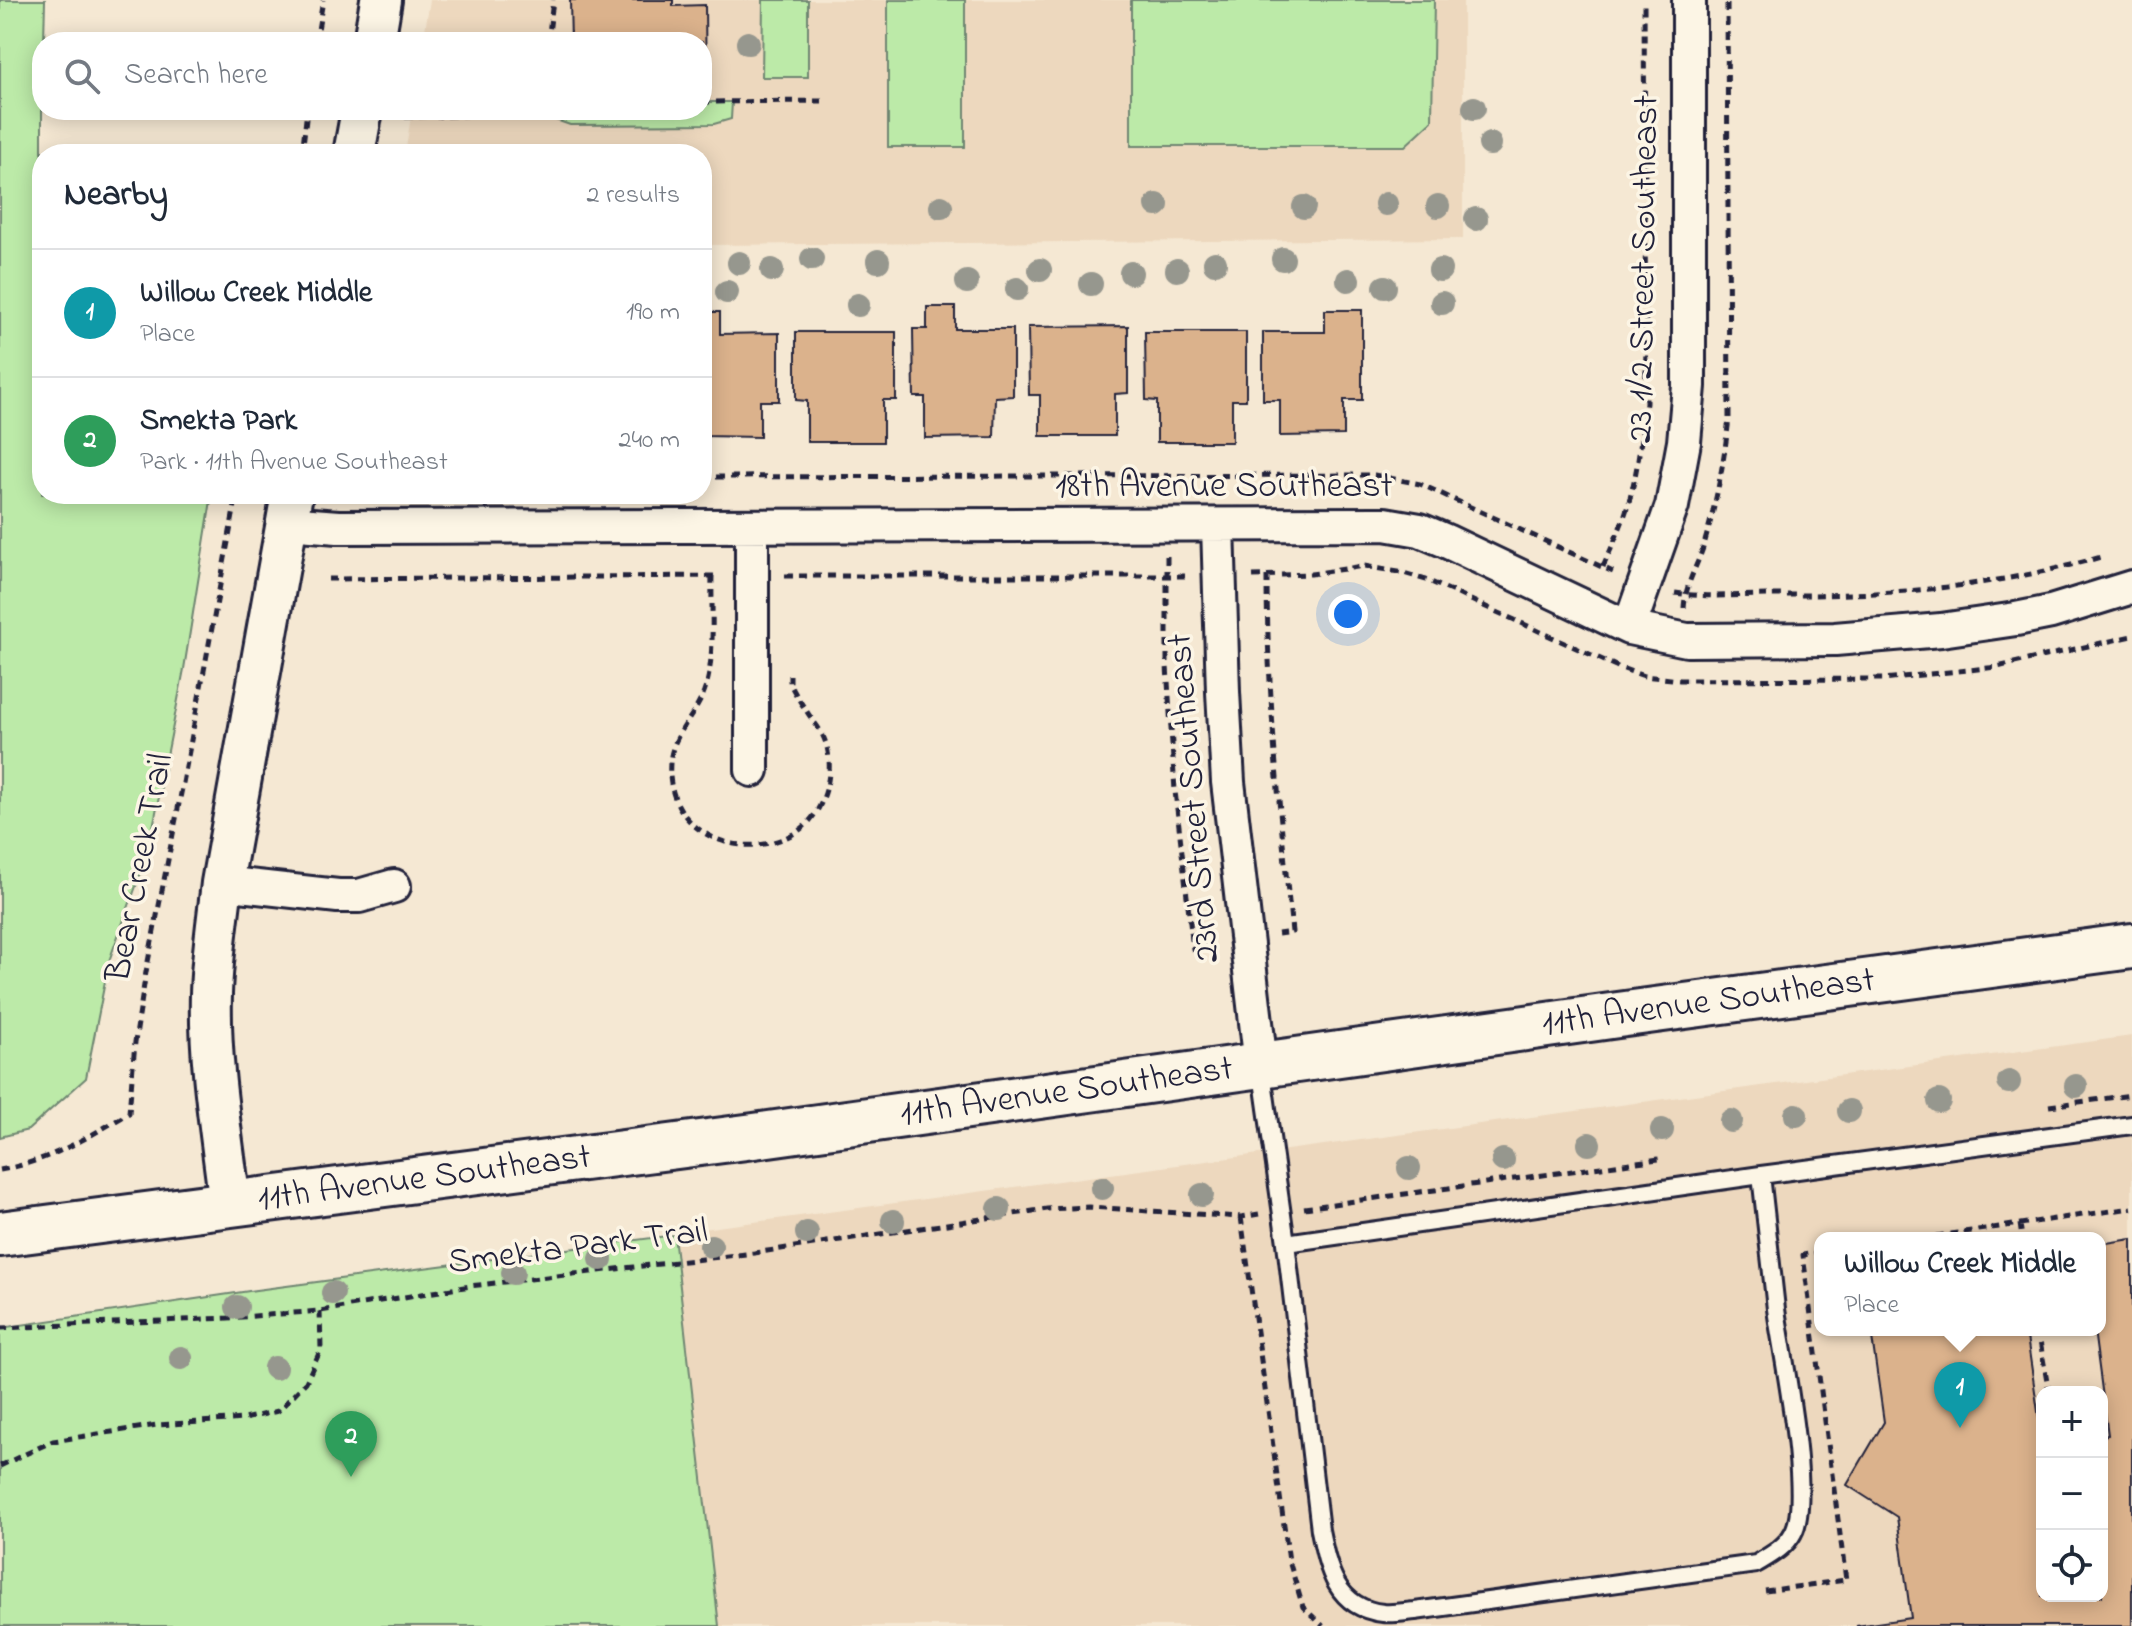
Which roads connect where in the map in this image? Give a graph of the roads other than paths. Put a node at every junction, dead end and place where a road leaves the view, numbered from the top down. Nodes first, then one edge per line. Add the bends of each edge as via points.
1 (381, 0) edge
2 (1689, 0) edge
3 (376, 32) edge
4 (360, 120) edge
5 (356, 144) edge
6 (289, 509) edge
7 (1218, 525) junction
8 (752, 526) junction
9 (2132, 587) edge
10 (1629, 628) junction
11 (752, 770) dead end
12 (222, 883) junction
13 (394, 886) dead end
14 (2132, 946) edge
15 (1261, 1065) junction
16 (2132, 1125) edge
17 (1761, 1175) junction
18 (230, 1205) junction
19 (0, 1234) edge
20 (1286, 1243) junction

1 - 3 street
2 - 10 street, 23 1/2 Street Southeast via 1689,386 1684,442 1672,506
4 - 5 street
6 - 8 street, 18th Avenue Southeast via 338,527
6 - 12 street
7 - 8 street, 18th Avenue Southeast
7 - 10 street, 18th Avenue Southeast via 1385,524 1420,530
7 - 15 street, 23rd Street Southeast via 1227,767
8 - 11 street
9 - 10 street, 18th Avenue Southeast via 2051,612 1902,634 1687,640
12 - 13 street via 338,896
12 - 18 street via 211,997
14 - 15 main road, 11th Avenue Southeast
15 - 18 main road, 11th Avenue Southeast
15 - 20 lane
16 - 17 lane
17 - 20 lane
17 - 20 lane via 1800,1503 1794,1533 1756,1564 1385,1613 1362,1608 1334,1583 1320,1530
18 - 19 main road, 11th Avenue Southeast

